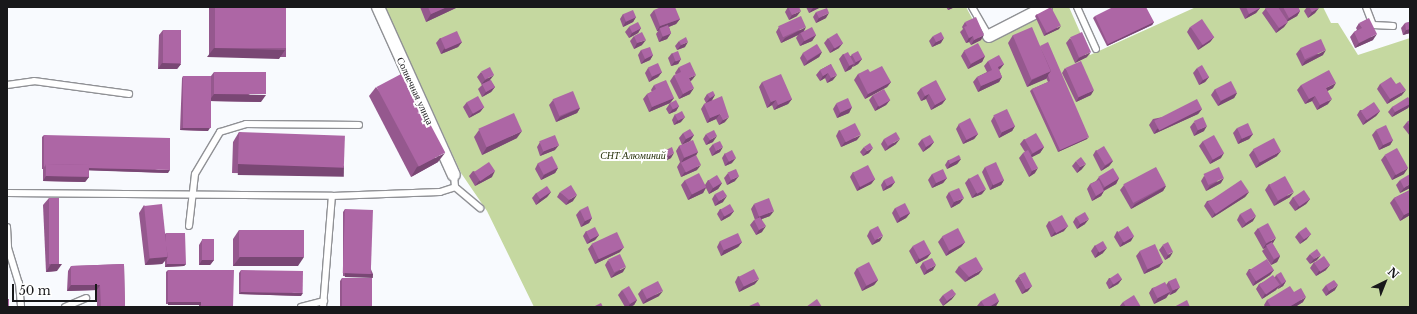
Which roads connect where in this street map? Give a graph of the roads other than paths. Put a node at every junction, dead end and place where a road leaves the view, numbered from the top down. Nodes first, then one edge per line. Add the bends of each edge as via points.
1 (378, 7) edge
2 (972, 7) edge
3 (1046, 7) edge
4 (1076, 7) edge
5 (1366, 7) edge
6 (1393, 26) dead end
7 (989, 36) joint
8 (1096, 49) dead end
9 (7, 85) edge
10 (130, 94) dead end
11 (359, 125) dead end
12 (454, 175) joint
13 (455, 187) junction
14 (7, 193) edge
15 (192, 194) junction
16 (332, 196) junction
17 (480, 208) dead end
18 (189, 226) dead end
19 (7, 227) edge
20 (7, 248) edge
21 (86, 298) dead end
22 (323, 304) edge
23 (21, 307) edge
24 (65, 307) edge
25 (301, 307) edge

1 - 12 street, Солнечная улица
2 - 7 lane
3 - 7 street
4 - 8 lane
5 - 6 lane via 1373,25
9 - 10 lane via 34,80
11 - 15 lane via 246,124 220,132 195,174
12 - 13 lane
13 - 16 lane via 440,192
13 - 17 lane
14 - 15 lane
15 - 16 lane
15 - 18 lane
16 - 22 lane
19 - 20 lane
20 - 23 lane via 19,283
21 - 24 lane
22 - 25 lane

